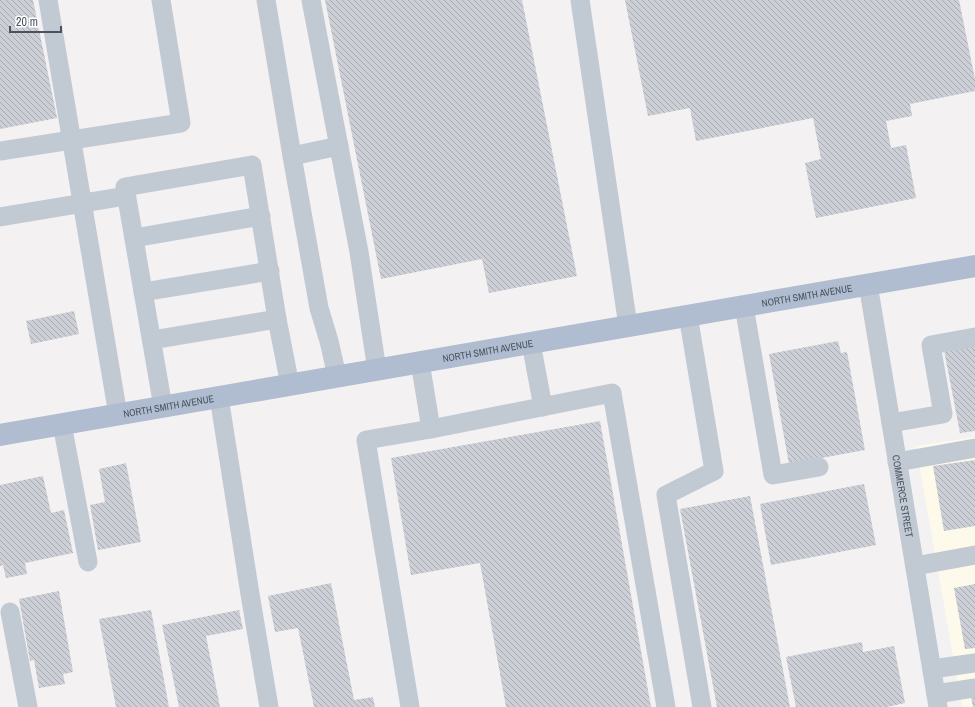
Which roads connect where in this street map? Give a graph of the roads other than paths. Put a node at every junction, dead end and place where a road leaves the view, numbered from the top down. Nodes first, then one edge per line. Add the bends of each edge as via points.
1 (48, 0) edge
2 (161, 0) edge
3 (266, 0) edge
4 (311, 0) edge
5 (580, 0) edge
6 (72, 140) junction
7 (339, 146) junction
8 (0, 152) edge
9 (292, 156) junction
10 (126, 196) junction
11 (82, 203) junction
12 (260, 216) junction
13 (0, 217) edge
14 (134, 238) junction
15 (975, 266) edge
16 (270, 271) junction
17 (868, 284) junction
18 (143, 292) junction
19 (744, 306) junction
20 (688, 316) junction
21 (277, 319) junction
22 (628, 326) junction
23 (975, 337) edge
24 (152, 340) junction
25 (531, 343) junction
26 (420, 362) junction
27 (377, 370) junction
28 (337, 376) junction
29 (290, 385) junction
30 (219, 397) junction
31 (163, 407) junction
32 (543, 407) junction
33 (118, 415) junction
34 (891, 423) junction
35 (62, 424) junction
36 (431, 429) junction
37 (0, 435) edge
38 (975, 448) edge
39 (897, 462) junction
40 (819, 467) dead end
41 (975, 555) edge
42 (88, 562) dead end
43 (915, 566) junction
44 (10, 612) dead end
45 (975, 663) edge
46 (932, 669) junction
47 (975, 688) edge
48 (937, 701) edge
49 (28, 707) edge
50 (269, 707) edge
51 (410, 707) edge
52 (666, 707) edge
53 (702, 707) edge

1 - 6 street
2 - 6 street via 181,123
3 - 9 street
4 - 7 street
5 - 22 street
6 - 8 street
6 - 11 street
7 - 9 street
7 - 27 street
9 - 28 street via 319,308
10 - 11 street
10 - 12 street via 125,187 252,165
10 - 14 street
11 - 13 street
11 - 33 street
12 - 14 street
12 - 16 street
14 - 18 street
15 - 17 main road, NORTH SMITH AVENUE
16 - 18 street
16 - 21 street
17 - 19 main road, NORTH SMITH AVENUE
17 - 34 street, COMMERCE STREET
18 - 24 street
19 - 20 main road, NORTH SMITH AVENUE
19 - 40 street via 773,475
20 - 22 main road, NORTH SMITH AVENUE
20 - 53 street via 714,471 666,495
21 - 24 street
21 - 29 street
22 - 25 main road, NORTH SMITH AVENUE
23 - 34 street via 931,345 943,414
24 - 31 street
25 - 26 main road, NORTH SMITH AVENUE
25 - 32 street
26 - 27 main road, NORTH SMITH AVENUE
26 - 36 street
27 - 28 main road, NORTH SMITH AVENUE
28 - 29 main road, NORTH SMITH AVENUE
29 - 30 main road, NORTH SMITH AVENUE
30 - 31 main road, NORTH SMITH AVENUE
30 - 50 street
31 - 33 main road, NORTH SMITH AVENUE
32 - 36 street
32 - 52 street via 612,393
33 - 35 main road, NORTH SMITH AVENUE
34 - 39 street, COMMERCE STREET
35 - 37 main road, NORTH SMITH AVENUE
35 - 42 street
36 - 51 street via 366,440
38 - 39 street
39 - 43 street, COMMERCE STREET
41 - 43 street
43 - 46 street, COMMERCE STREET
44 - 49 street
45 - 46 street
46 - 48 street, COMMERCE STREET
47 - 48 street

